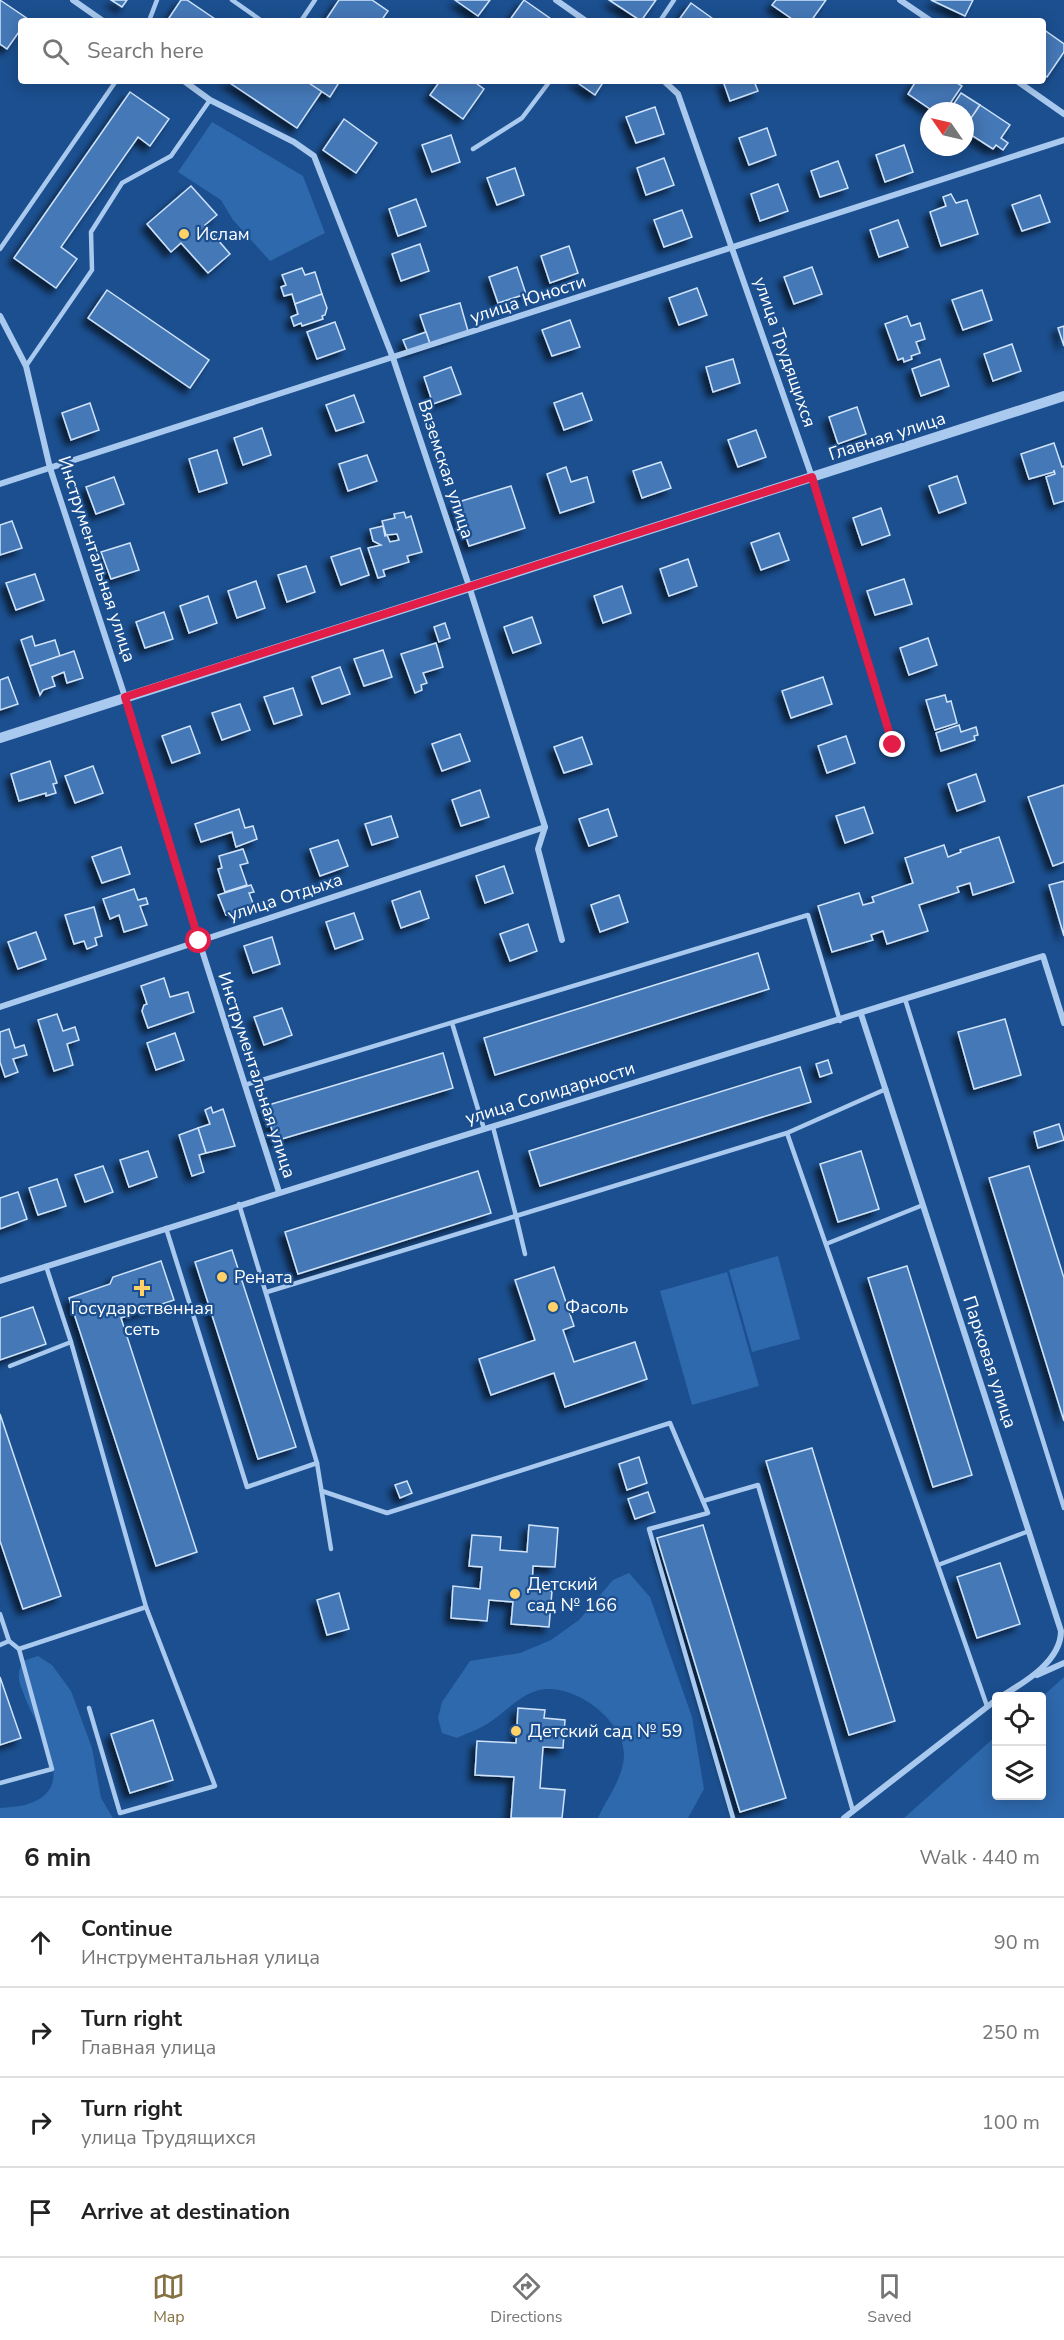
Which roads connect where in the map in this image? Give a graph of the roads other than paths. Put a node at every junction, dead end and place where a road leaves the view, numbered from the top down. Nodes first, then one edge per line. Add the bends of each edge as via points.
1 (73, 0) edge
2 (157, 0) edge
3 (232, 0) edge
4 (315, 0) edge
5 (556, 0) edge
6 (674, 0) edge
7 (900, 0) edge
8 (99, 18) edge
9 (150, 18) edge
10 (258, 18) edge
11 (304, 18) edge
12 (582, 18) edge
13 (662, 18) edge
14 (927, 18) edge
15 (114, 84) edge
16 (188, 84) edge
17 (548, 84) edge
18 (667, 84) edge
19 (1021, 84) edge
20 (210, 100) junction
21 (1064, 114) edge
22 (1064, 141) edge
23 (472, 149) dead end
24 (733, 248) junction
25 (0, 249) edge
26 (0, 316) edge
27 (393, 358) junction
28 (26, 366) junction
29 (1064, 396) edge
30 (50, 468) junction
31 (812, 477) junction
32 (0, 484) edge
33 (469, 586) junction
34 (125, 697) junction
35 (0, 738) edge
36 (893, 745) dead end
37 (545, 827) junction
38 (562, 940) dead end
39 (199, 941) junction
40 (905, 999) junction
41 (0, 1007) edge
42 (861, 1014) junction
43 (840, 1021) junction
44 (452, 1023) junction
45 (1064, 1023) edge
46 (245, 1085) junction
47 (886, 1089) junction
48 (493, 1127) junction
49 (484, 1129) junction
50 (787, 1133) junction
51 (279, 1192) junction
52 (239, 1204) junction
53 (923, 1205) junction
54 (516, 1216) junction
55 (166, 1228) junction
56 (826, 1244) junction
57 (525, 1254) dead end
58 (46, 1266) junction
59 (0, 1281) edge
60 (267, 1292) junction
61 (71, 1342) junction
62 (10, 1366) dead end
63 (317, 1463) junction
64 (322, 1491) junction
65 (704, 1501) junction
66 (1064, 1508) edge
67 (1029, 1531) junction
68 (331, 1549) dead end
69 (938, 1565) junction
70 (146, 1607) junction
71 (0, 1614) edge
72 (1062, 1625) edge
73 (9, 1641) junction
74 (0, 1645) edge
75 (19, 1649) junction
76 (1064, 1663) edge
77 (1036, 1675) junction
78 (1008, 1692) edge
79 (992, 1703) edge
80 (987, 1706) junction
81 (89, 1708) dead end
82 (0, 1783) edge
83 (853, 1811) junction
84 (733, 1818) edge
85 (844, 1818) edge

1 - 8 street
2 - 9 lane
3 - 10 lane
4 - 11 lane
5 - 12 street
6 - 13 lane
7 - 14 street
15 - 25 lane
16 - 20 street, Вяземская улица
17 - 23 lane via 522,118
18 - 24 street, улица Трудящихся via 678,94
19 - 21 street
20 - 27 street, Вяземская улица via 314,156
20 - 28 lane via 171,156 122,183 91,232 92,270
22 - 24 street, улица Юности
24 - 27 street, улица Юности
24 - 31 street, улица Трудящихся
26 - 28 street, Инструментальная улица
27 - 30 street, улица Юности
27 - 33 street, Вяземская улица
28 - 30 street, Инструментальная улица
29 - 31 street, Главная улица
30 - 32 street, улица Юности
30 - 34 street, Инструментальная улица
31 - 33 street, Главная улица
31 - 36 street, улица Трудящихся
33 - 34 street, Главная улица
33 - 37 street, Вяземская улица
34 - 35 street, Главная улица
34 - 39 street, Инструментальная улица
37 - 38 street, Вяземская улица via 538,849
37 - 39 street, улица Отдыха
39 - 41 street, улица Отдыха
39 - 46 street, Инструментальная улица
40 - 42 street, улица Солидарности
40 - 45 street, улица Солидарности via 1043,956
40 - 66 lane
42 - 43 street, улица Солидарности
42 - 47 street, Парковая улица
43 - 44 lane via 808,915
43 - 48 street, улица Солидарности
44 - 46 lane
44 - 49 lane
46 - 51 street, Инструментальная улица
47 - 50 lane
47 - 53 street, Парковая улица
48 - 49 street, улица Солидарности
48 - 54 lane
49 - 51 street, улица Солидарности
50 - 54 lane
50 - 56 lane
51 - 52 street, улица Солидарности
52 - 55 street, улица Солидарности
52 - 60 lane
53 - 56 lane
53 - 67 street, Парковая улица
54 - 57 lane
54 - 60 lane
55 - 58 street, улица Солидарности
55 - 63 lane via 246,1487
56 - 69 lane
58 - 59 street, улица Солидарности
58 - 61 lane
60 - 63 lane
61 - 62 lane
61 - 70 lane
63 - 64 lane
64 - 65 lane via 387,1513 670,1423
64 - 68 lane
65 - 83 lane via 758,1485
65 - 84 lane via 708,1513 649,1529
67 - 69 lane
67 - 72 street, Парковая улица
69 - 80 lane
70 - 75 lane
70 - 81 lane via 215,1786 120,1813
71 - 73 lane
72 - 77 street, Парковая улица via 1061,1641
73 - 74 lane
73 - 75 lane
75 - 82 lane via 52,1769
76 - 77 street
77 - 78 street, Парковая улица
79 - 80 street
80 - 83 street
83 - 85 street

